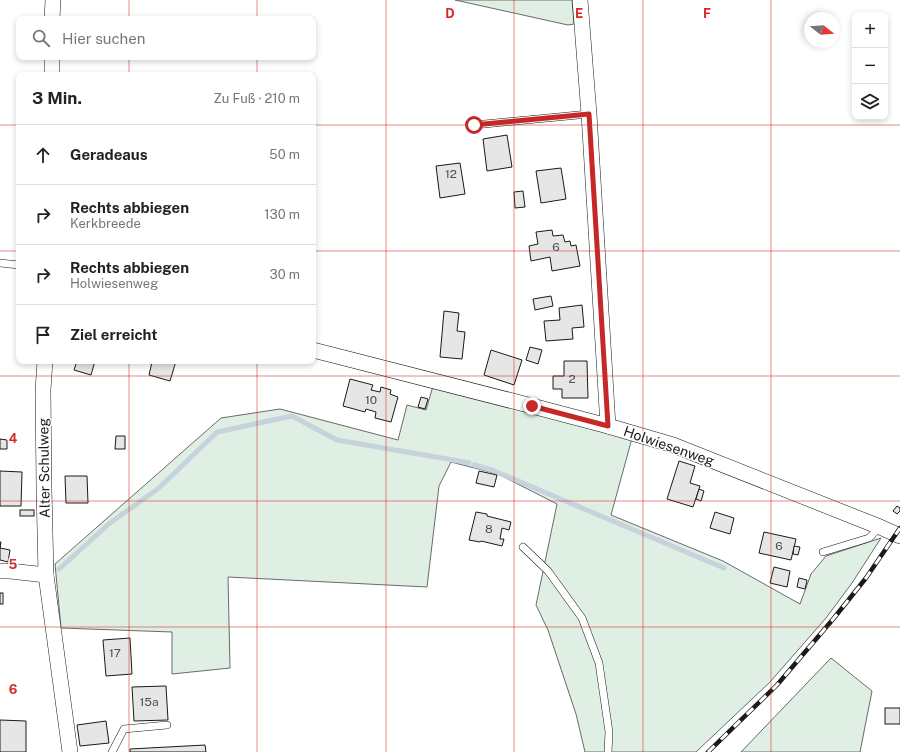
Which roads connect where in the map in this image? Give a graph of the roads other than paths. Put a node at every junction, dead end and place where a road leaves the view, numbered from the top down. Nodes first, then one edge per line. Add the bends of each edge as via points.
1 (53, 0) edge
2 (580, 0) edge
3 (52, 16) edge
4 (52, 60) edge
5 (52, 72) edge
6 (589, 114) junction
7 (474, 125) dead end
8 (0, 263) edge
9 (16, 265) edge
10 (316, 351) edge
11 (45, 364) edge
12 (608, 426) junction
13 (880, 527) junction
14 (900, 536) edge
15 (523, 547) dead end
16 (823, 552) dead end
17 (0, 571) edge
18 (46, 575) junction
19 (167, 725) dead end
20 (70, 752) edge
21 (112, 752) edge
22 (608, 752) edge

1 - 3 street
2 - 6 street
4 - 5 street
6 - 7 lane
6 - 12 street
8 - 9 lane
10 - 12 street, Holwiesenweg
11 - 18 street, Alter Schulweg
12 - 13 street, Holwiesenweg via 673,445
13 - 14 street, Holwiesenweg
13 - 16 lane via 869,538
15 - 22 lane via 548,570 582,618 599,663 609,732
17 - 18 street
18 - 20 street, Alter Schulweg
19 - 21 lane via 124,729

